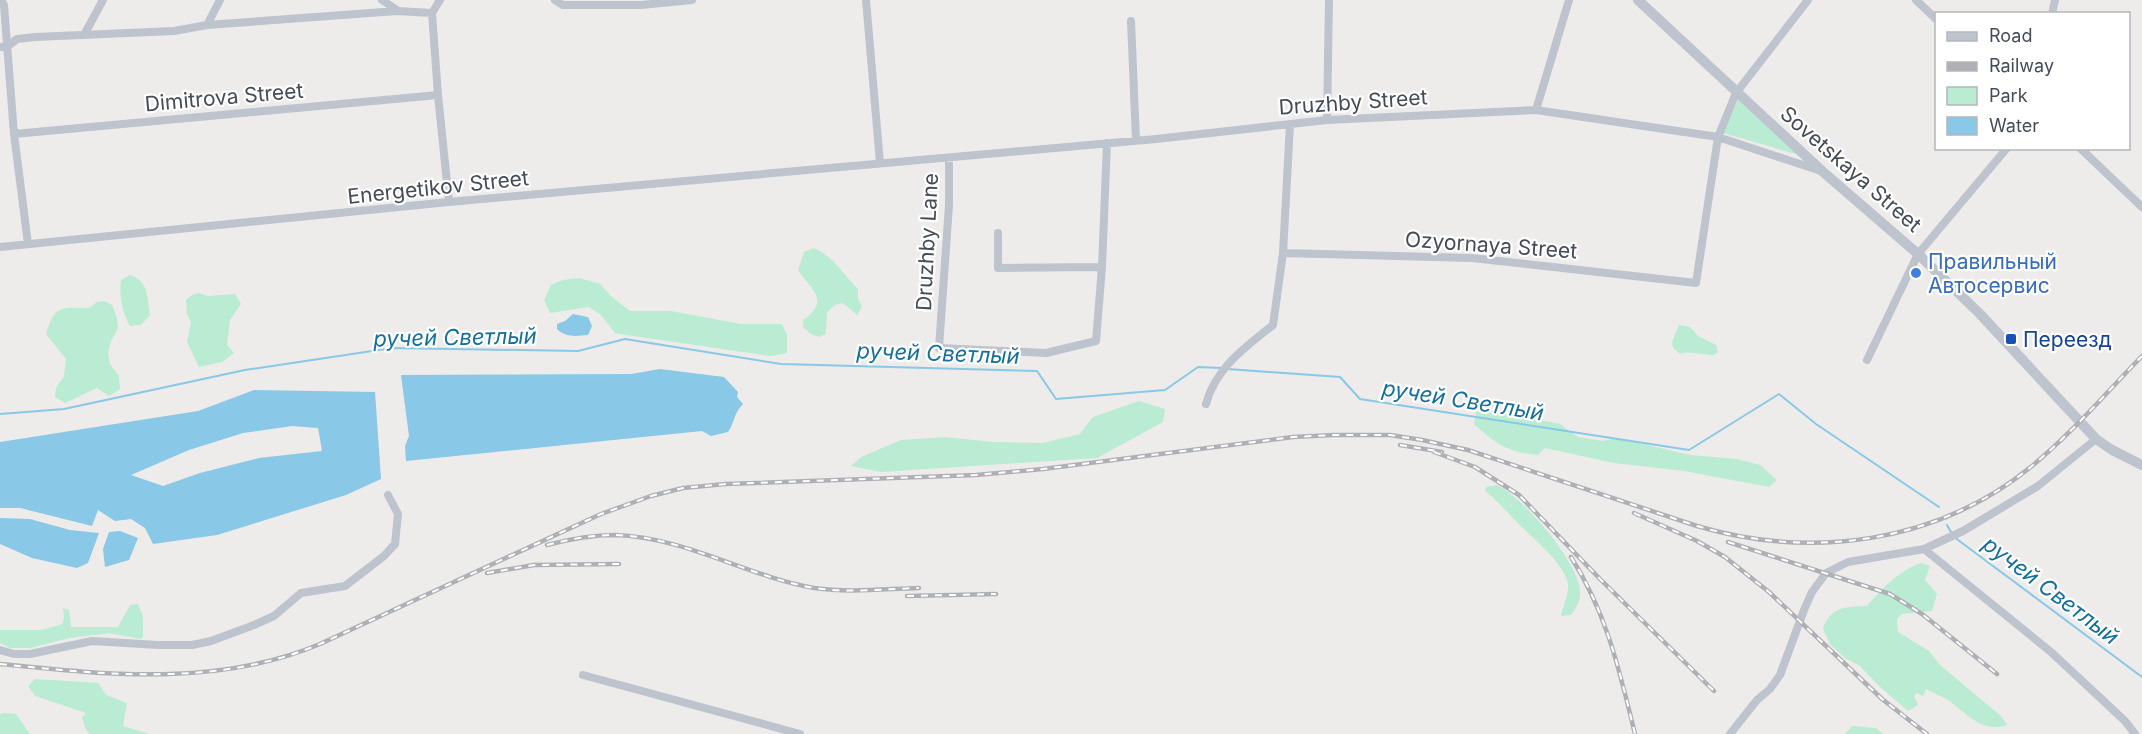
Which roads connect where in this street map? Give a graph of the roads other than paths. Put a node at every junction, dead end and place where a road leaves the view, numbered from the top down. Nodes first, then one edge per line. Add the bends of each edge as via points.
1 (103, 0) edge
2 (219, 0) edge
3 (382, 0) edge
4 (440, 0) edge
5 (555, 0) edge
6 (692, 0) edge
7 (866, 0) edge
8 (1329, 0) edge
9 (1569, 0) edge
10 (1638, 0) edge
11 (1808, 0) edge
12 (1916, 0) edge
13 (4, 2) edge
14 (398, 11) junction
15 (432, 13) junction
16 (1935, 18) edge
17 (1131, 21) dead end
18 (207, 25) junction
19 (84, 35) junction
20 (4, 46) edge
21 (1736, 93) junction
22 (438, 96) junction
23 (1536, 110) junction
24 (1327, 120) junction
25 (1290, 124) junction
26 (14, 134) junction
27 (1718, 137) junction
28 (1136, 141) junction
29 (1107, 143) junction
30 (2005, 150) edge
31 (2082, 150) edge
32 (948, 158) junction
33 (880, 163) junction
34 (1821, 171) junction
35 (449, 202) junction
36 (2142, 207) edge
37 (998, 233) dead end
38 (28, 244) junction
39 (0, 247) edge
40 (1283, 253) junction
41 (1918, 254) junction
42 (1102, 267) junction
43 (1867, 360) dead end
44 (1206, 404) dead end
45 (2096, 439) junction
46 (2142, 465) edge
47 (388, 495) dead end
48 (1924, 549) junction
49 (0, 650) edge
50 (583, 675) dead end
51 (800, 734) edge
52 (1730, 734) edge
53 (2135, 734) edge

1 - 19 street
2 - 18 street
3 - 14 street
4 - 15 street
5 - 6 street via 563,5 641,5
7 - 33 street
8 - 24 street
9 - 23 street
10 - 21 street, Sovetskaya Street
11 - 21 street
12 - 16 street
13 - 20 street
14 - 15 street
14 - 18 street
15 - 22 street
17 - 28 street
18 - 19 street via 174,31
19 - 20 street via 17,39
20 - 26 street
21 - 27 street
21 - 34 street, Sovetskaya Street
22 - 26 street, Dimitrova Street
22 - 35 street
23 - 24 street, Druzhby Street
23 - 27 street, Druzhby Street
24 - 25 street, Druzhby Street
25 - 28 street, Druzhby Street
25 - 40 street
26 - 38 street
27 - 34 street, Druzhby Street
27 - 40 street, Ozyornaya Street via 1696,283 1472,258
28 - 29 street, Druzhby Street
29 - 32 street, Druzhby Street
29 - 42 street
30 - 41 street
31 - 36 street
32 - 33 street, Druzhby Street
32 - 42 street, Druzhby Lane via 949,206 939,348 1046,353 1096,341
33 - 35 street, Energetikov Street
34 - 41 street, Sovetskaya Street
35 - 38 street, Energetikov Street
37 - 42 street via 998,268
38 - 39 street, Energetikov Street
40 - 44 street via 1273,325 1220,373
41 - 43 street
41 - 45 street, Sovetskaya Street via 1980,314
45 - 46 street, Sovetskaya Street
45 - 48 street via 2046,480 1963,531
47 - 49 street via 398,514 396,544 384,556 345,586 301,593 274,616 254,625 192,645 92,641 30,654
48 - 52 street via 1848,562 1826,573 1812,592 1780,675
48 - 53 street via 2050,652
50 - 51 street

